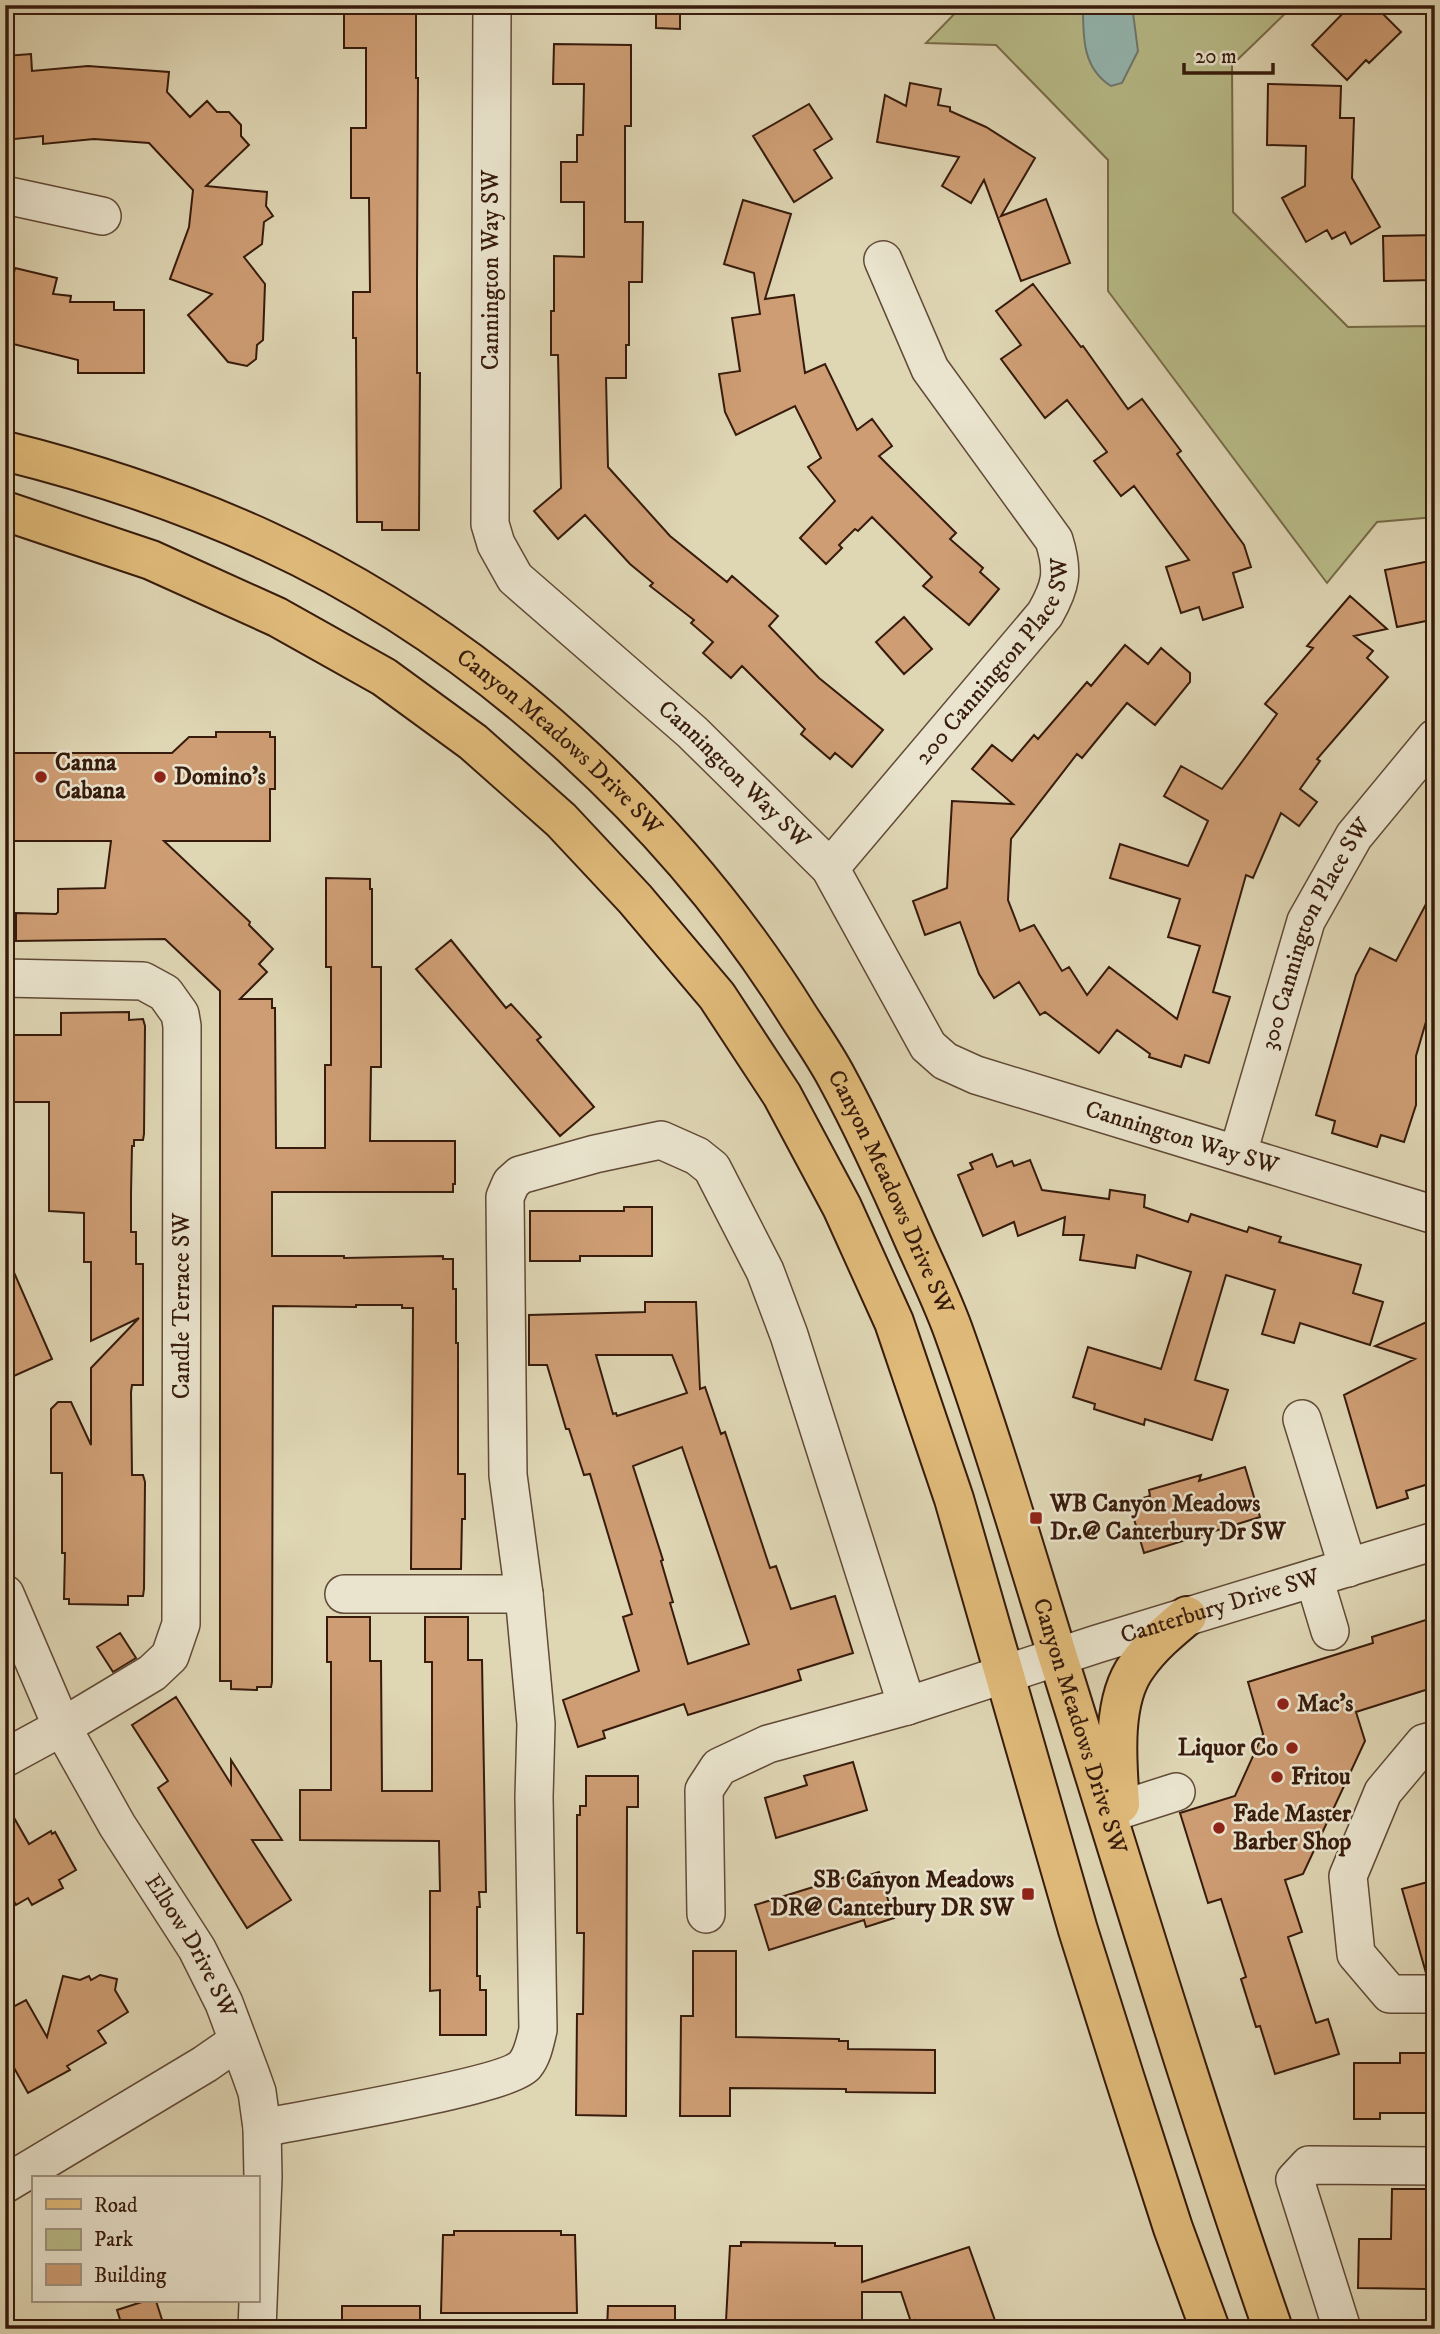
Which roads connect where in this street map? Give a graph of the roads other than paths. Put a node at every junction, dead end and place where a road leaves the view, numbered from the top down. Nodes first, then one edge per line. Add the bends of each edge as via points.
1 (492, 5) edge
2 (5, 195) edge
3 (102, 216) dead end
4 (883, 260) dead end
5 (5, 451) edge
6 (5, 511) edge
7 (1435, 738) edge
8 (830, 868) junction
9 (5, 978) edge
10 (1238, 1153) junction
11 (1435, 1215) edge
12 (1302, 1419) dead end
13 (1435, 1541) edge
14 (1331, 1573) junction
15 (5, 1594) edge
16 (344, 1594) dead end
17 (524, 1594) junction
18 (1187, 1616) junction
19 (1330, 1631) dead end
20 (1058, 1657) junction
21 (1005, 1674) junction
22 (907, 1706) junction
23 (62, 1727) junction
24 (1435, 1740) edge
25 (5, 1758) edge
26 (1176, 1792) dead end
27 (1120, 1810) junction
28 (1123, 1862) junction
29 (706, 1914) dead end
30 (1435, 1994) edge
31 (239, 2041) junction
32 (262, 2128) junction
33 (1435, 2166) edge
34 (5, 2185) edge
35 (259, 2278) edge
36 (258, 2302) edge
37 (257, 2329) edge
38 (1210, 2329) edge
39 (1273, 2329) edge
40 (1342, 2329) edge

1 - 8 street, Cannington Way SW via 490,524 496,544 515,578 692,732
2 - 3 street
4 - 8 street, 200 Cannington Place SW via 930,369 1054,540 1060,584 1045,614
5 - 20 main road, Canyon Meadows Drive SW via 154,495 268,542 359,589 463,657 563,738 641,811 711,891 779,984 836,1075 894,1194 951,1325
6 - 21 main road, Canyon Meadows Drive SW via 151,560 277,617 384,677 472,743 561,820 635,899 717,996 782,1096 842,1207 894,1322 954,1499
7 - 10 street, 300 Cannington Place SW via 1354,836 1306,921
8 - 10 street, Cannington Way SW via 928,1046 944,1061 976,1075
9 - 23 street, Candle Terrace SW via 143,981 165,993 180,1014 182,1026 181,1624 170,1656 152,1673
10 - 11 street, Cannington Way SW
12 - 14 street
13 - 14 street, Canterbury Drive SW
14 - 18 street, Canterbury Drive SW
14 - 19 street
15 - 23 street, Elbow Drive SW
16 - 17 street
17 - 22 street via 508,1475 505,1197 511,1183 530,1171 661,1140 712,1168 765,1271
17 - 32 street via 536,1724 538,2030 534,2049 524,2066 485,2083
18 - 20 street, Canterbury Drive SW
18 - 27 main road via 1135,1667 1125,1689 1116,1746
20 - 21 street, Canterbury Drive SW
20 - 28 main road, Canyon Meadows Drive SW
21 - 22 street, Canterbury Drive SW
21 - 38 main road, Canyon Meadows Drive SW via 1078,1930
22 - 29 street, Canterbury Drive SW via 768,1744 719,1767 704,1790
23 - 25 street, Candle Terrace SW
23 - 31 street, Elbow Drive SW via 117,1825 197,1949
24 - 30 street via 1424,1743 1383,1792 1348,1876 1356,1954 1390,1994
26 - 27 street
27 - 28 main road
28 - 39 main road, Canyon Meadows Drive SW
31 - 32 street, Elbow Drive SW via 257,2092
31 - 34 street
32 - 35 street, Elbow Drive SW
33 - 40 street via 1309,2165 1295,2180
36 - 37 street, Elbow Drive SW

